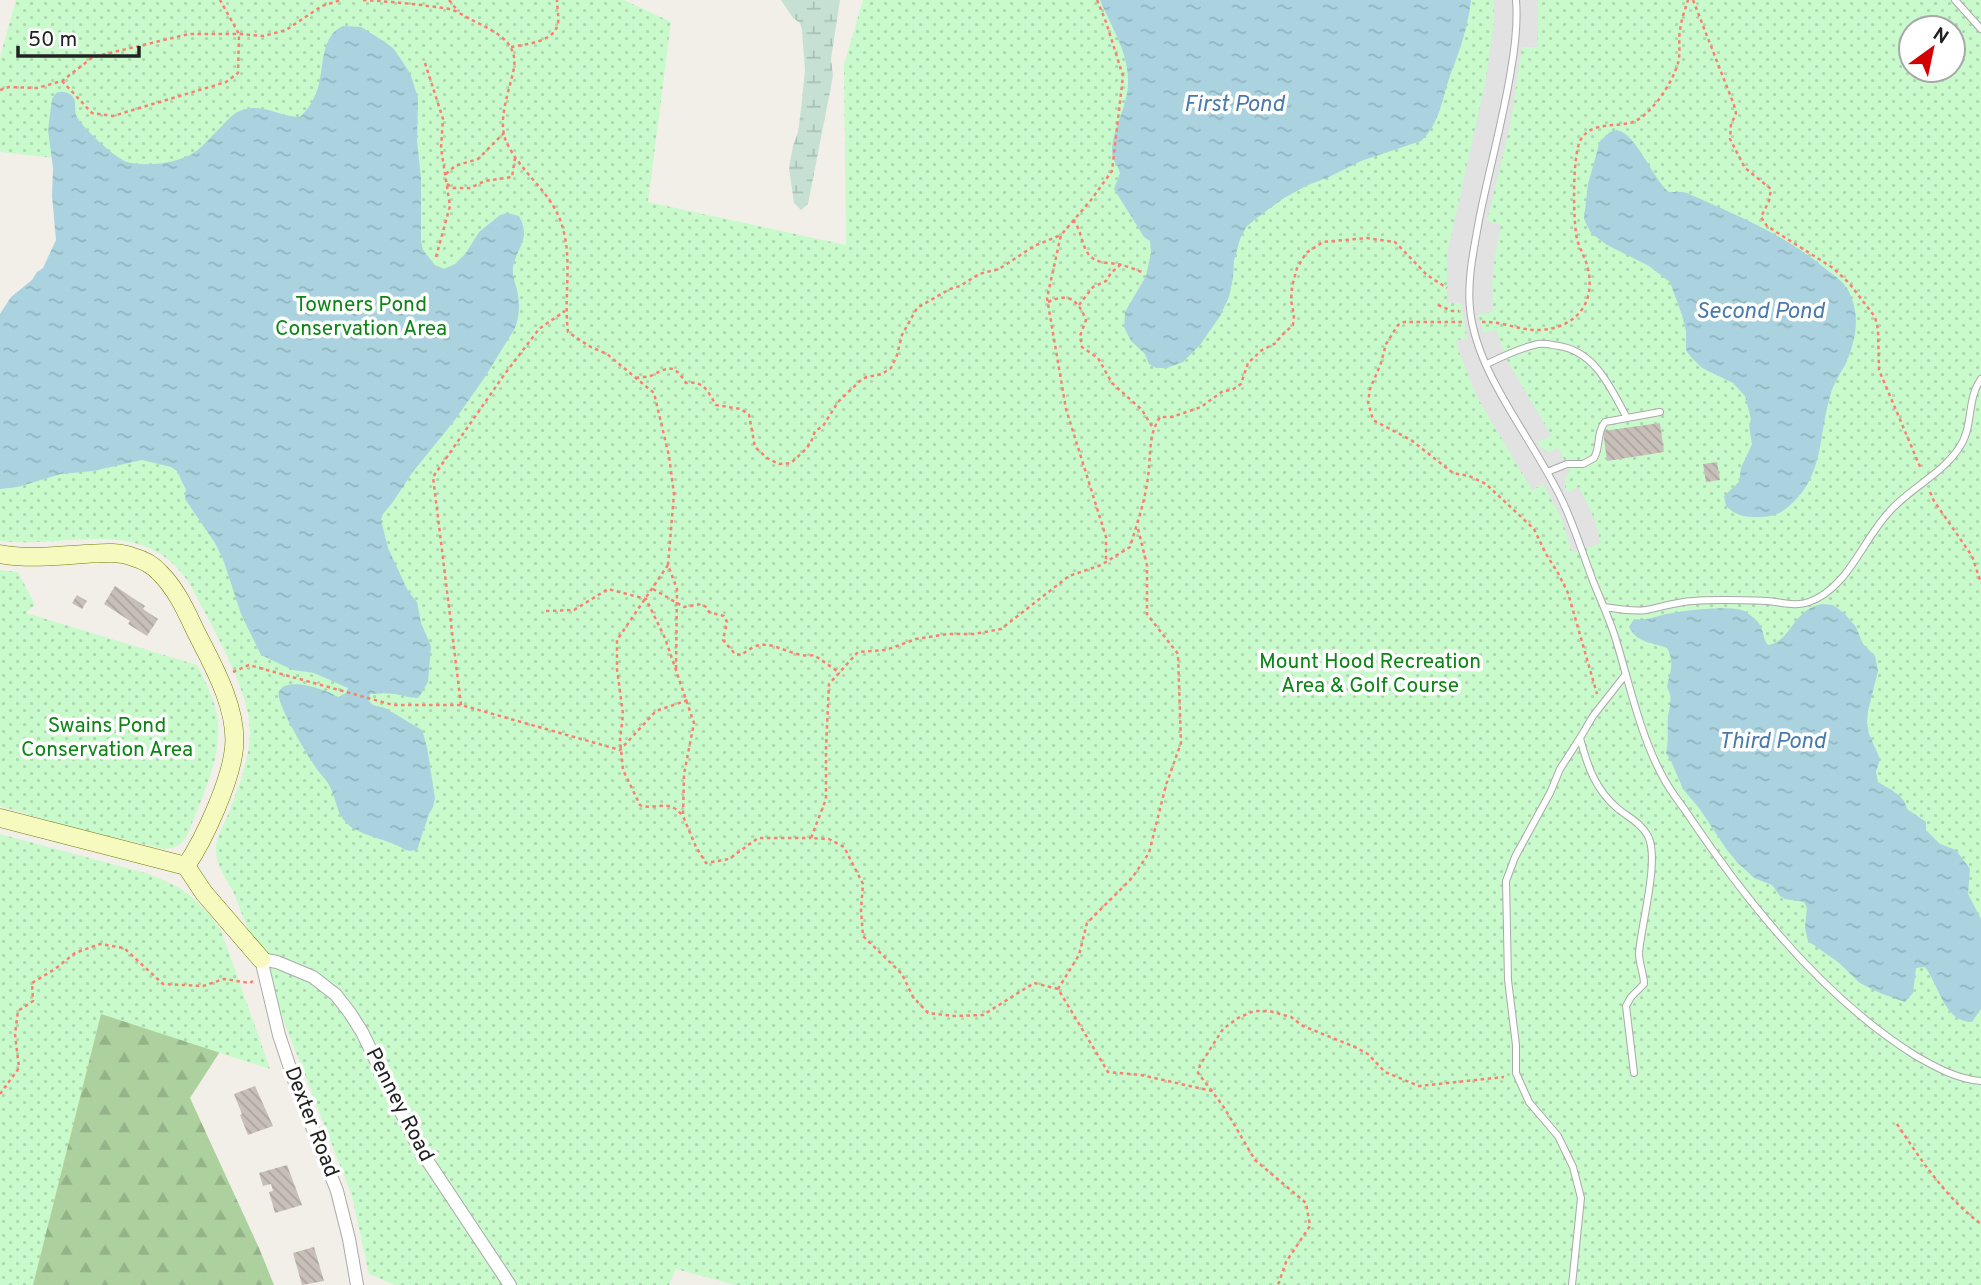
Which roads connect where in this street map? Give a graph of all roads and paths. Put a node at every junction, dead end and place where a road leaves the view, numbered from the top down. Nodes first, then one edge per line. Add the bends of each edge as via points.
1 (220, 0) edge
2 (341, 0) edge
3 (363, 0) edge
4 (370, 0) edge
5 (431, 0) edge
6 (449, 0) edge
7 (557, 0) edge
8 (1097, 0) edge
9 (1516, 0) edge
10 (1693, 0) edge
11 (1955, 0) edge
12 (432, 6) junction
13 (459, 13) junction
14 (1981, 29) edge
15 (239, 34) junction
16 (511, 47) junction
17 (425, 63) dead end
18 (62, 81) junction
19 (0, 90) edge
20 (504, 133) junction
21 (515, 156) junction
22 (446, 174) junction
23 (447, 184) junction
24 (1073, 220) junction
25 (1061, 235) junction
26 (436, 257) dead end
27 (1120, 265) junction
28 (1144, 273) dead end
29 (1447, 288) dead end
30 (1048, 302) junction
31 (1079, 305) junction
32 (1438, 305) dead end
33 (1462, 310) dead end
34 (565, 311) junction
35 (1487, 364) junction
36 (636, 378) junction
37 (1981, 379) edge
38 (1660, 412) dead end
39 (1627, 418) junction
40 (1153, 428) junction
41 (1547, 471) junction
42 (1927, 480) junction
43 (1137, 526) junction
44 (0, 554) edge
45 (1106, 561) junction
46 (668, 565) junction
47 (1981, 583) edge
48 (653, 589) junction
49 (646, 599) junction
50 (677, 603) junction
51 (1604, 607) junction
52 (546, 611) dead end
53 (249, 665) dead end
54 (676, 671) junction
55 (840, 673) junction
56 (1626, 674) junction
57 (688, 700) junction
58 (461, 705) junction
59 (1580, 738) junction
60 (620, 750) junction
61 (683, 816) junction
62 (0, 818) edge
63 (811, 838) junction
64 (186, 866) junction
65 (263, 967) junction
66 (1058, 989) junction
67 (1634, 1073) dead end
68 (1517, 1076) junction
69 (1981, 1081) edge
70 (1212, 1091) junction
71 (0, 1094) edge
72 (1897, 1124) dead end
73 (1981, 1224) edge
74 (357, 1285) edge
75 (510, 1285) edge
76 (1278, 1285) edge
77 (1572, 1285) edge

1 - 15 path
2 - 15 path via 321,6 286,30 264,36
3 - 4 path
4 - 12 path
5 - 12 path
6 - 13 path
7 - 16 path via 558,25 553,32 545,39
8 - 24 path via 1123,76 1112,171
9 - 35 lane via 1512,62 1469,289 1473,327
10 - 42 path via 1734,105 1730,139 1745,168 1771,189 1760,217 1833,268 1875,317 1880,370
11 - 14 lane
12 - 13 path
13 - 16 path via 503,36
15 - 18 path via 189,34 93,57
15 - 18 path via 237,73 226,82 113,116 92,113
16 - 20 path via 514,67
17 - 22 path via 443,119 440,148
18 - 19 path
20 - 21 path
20 - 22 path via 478,159
21 - 23 path via 512,177 470,188
21 - 34 path via 565,231
22 - 23 path
23 - 26 path via 450,206
24 - 25 path
24 - 27 path via 1090,256
25 - 30 path
25 - 36 path via 917,308 891,368 862,379 791,463 767,458 755,447 749,415 716,405 701,383 686,383 671,369
27 - 28 path
27 - 31 path
29 - 40 path via 1427,275 1395,242 1367,238 1323,242 1306,253 1297,268 1291,300 1293,326 1248,363 1241,384 1201,407 1160,417
30 - 31 path via 1064,297
30 - 45 path via 1066,410 1106,537
31 - 40 path via 1086,320 1080,336 1082,347 1098,358 1112,383 1142,410
32 - 33 path via 1452,312
34 - 36 path via 568,331
34 - 58 path via 539,329 433,477
35 - 39 lane via 1541,343 1572,348 1591,361
35 - 41 lane
36 - 46 path via 654,393 668,456 674,495
37 - 42 lane via 1970,404 1966,438 1950,462
38 - 39 lane
39 - 41 lane via 1603,423 1597,452 1589,462
40 - 43 path
41 - 51 lane via 1566,507
42 - 47 path via 1934,501 1972,556
42 - 51 lane via 1888,512 1833,588 1808,603 1695,601 1631,611
43 - 45 path via 1130,547
43 - 66 path via 1147,565 1147,614 1178,654 1181,743 1149,853 1132,878 1087,923 1079,955
44 - 64 street via 124,554 156,568 181,600 220,678 234,742 220,796
45 - 55 path via 1069,576 1001,629 916,639 886,650 858,652
46 - 48 path
46 - 50 path
48 - 49 path
48 - 50 path
49 - 52 path via 608,589 575,610
49 - 54 path
49 - 60 path via 617,640 623,715
50 - 54 path
50 - 55 path via 684,607 701,604 724,616 723,640 735,654 758,645 776,647 804,657 814,654
51 - 56 lane
53 - 58 path via 393,705
54 - 57 path
55 - 63 path via 830,684 826,799
56 - 59 lane
56 - 69 lane via 1664,778 1780,937 1840,997 1903,1048 1944,1071
57 - 60 path via 656,711
57 - 61 path via 694,723 684,774
58 - 60 path
59 - 67 lane via 1602,793 1643,828 1650,840 1639,957 1644,984 1626,1006
59 - 68 lane via 1560,769 1506,881 1508,980
60 - 61 path via 623,770 640,805 674,808
61 - 63 path via 706,863 729,859 758,838
62 - 64 street
63 - 66 path via 829,839 844,847 863,884 863,936 902,974 913,997 928,1013 983,1015 1034,983
64 - 65 street
65 - 71 path via 250,983 224,979 203,986 163,984 124,948 100,944 75,953 32,983 33,1001 18,1012 19,1068
65 - 74 street, Dexter Road via 279,1035 337,1191
65 - 75 street, Penney Road via 277,962 313,977 350,1013 416,1145
66 - 70 path via 1108,1072
68 - 70 path via 1419,1086 1385,1072 1368,1054 1291,1017 1254,1011 1223,1029 1200,1065 1198,1073
68 - 77 lane via 1573,1167 1580,1198
70 - 76 path via 1255,1160 1306,1203 1310,1226 1286,1262
72 - 73 path via 1940,1184

